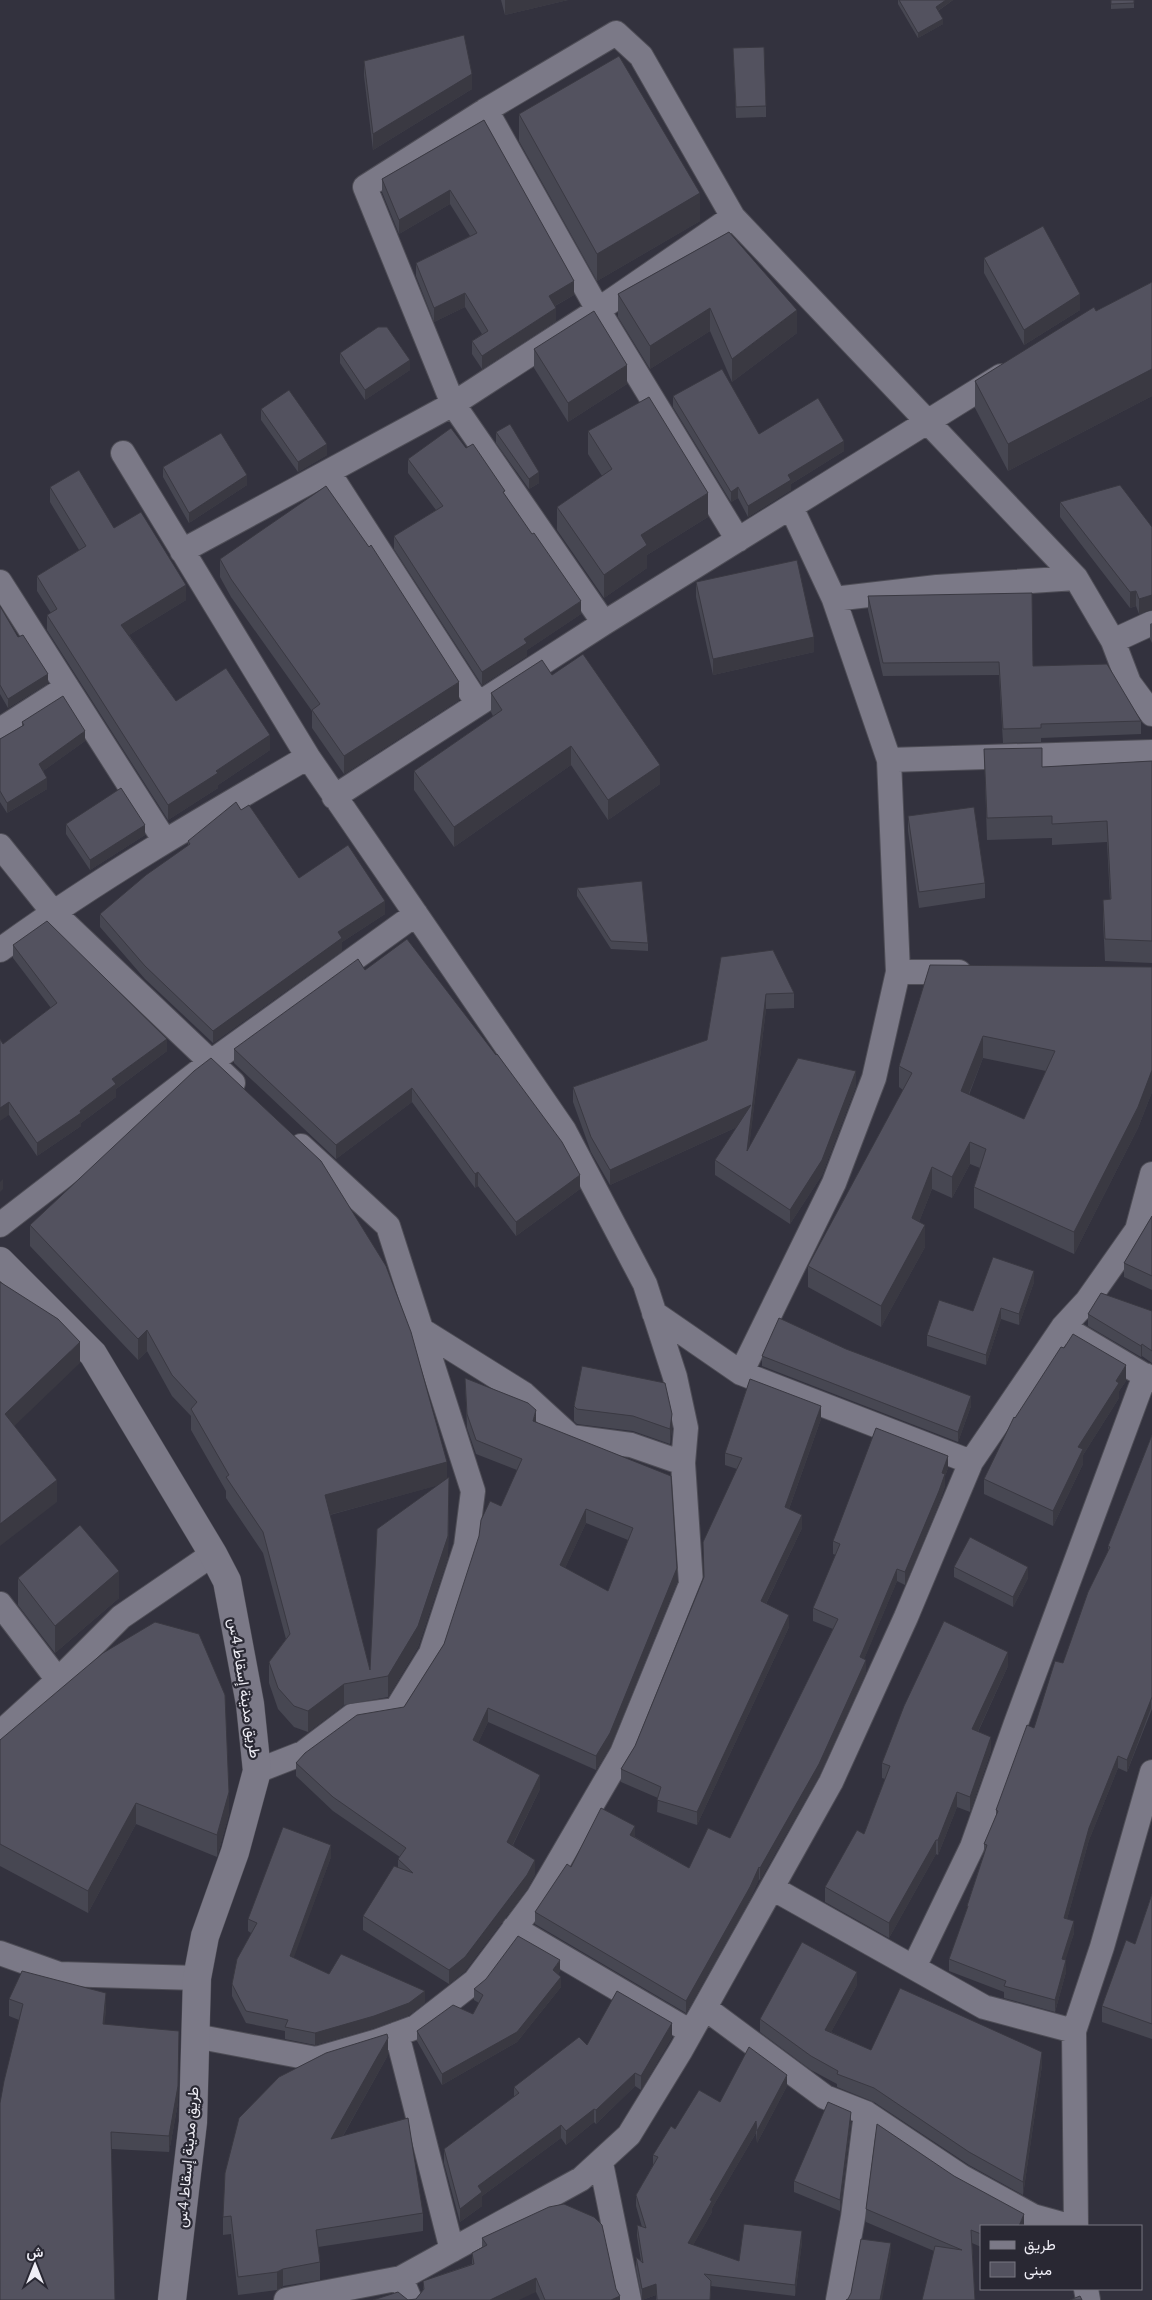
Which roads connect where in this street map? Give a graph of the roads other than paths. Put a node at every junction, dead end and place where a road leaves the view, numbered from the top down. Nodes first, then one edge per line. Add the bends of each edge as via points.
1 (486, 110) junction
2 (733, 217) junction
3 (598, 310) junction
4 (1017, 366) edge
5 (453, 404) junction
6 (926, 423) junction
7 (123, 453) dead end
8 (329, 473) junction
9 (791, 507) junction
10 (738, 540) junction
11 (182, 551) junction
12 (1076, 578) junction
13 (0, 582) edge
14 (834, 599) junction
15 (604, 623) junction
16 (1152, 623) edge
17 (1113, 641) junction
18 (67, 687) junction
19 (478, 704) junction
20 (1152, 714) edge
21 (0, 730) edge
22 (1152, 752) edge
23 (308, 757) junction
24 (889, 760) junction
25 (334, 796) junction
26 (165, 841) junction
27 (0, 846) edge
28 (53, 912) junction
29 (416, 914) junction
30 (0, 950) edge
31 (898, 972) junction
32 (976, 973) edge
33 (211, 1062) junction
34 (246, 1095) edge
35 (282, 1128) edge
36 (1152, 1174) edge
37 (0, 1225) edge
38 (0, 1261) edge
39 (654, 1313) junction
40 (1063, 1327) junction
41 (420, 1329) junction
42 (741, 1373) junction
43 (1149, 1378) edge
44 (971, 1462) junction
45 (683, 1463) junction
46 (213, 1554) junction
47 (0, 1604) edge
48 (58, 1680) junction
49 (0, 1733) edge
50 (257, 1771) junction
51 (1152, 1772) edge
52 (772, 1888) junction
53 (514, 1928) junction
54 (0, 1953) edge
55 (914, 1967) junction
56 (197, 1978) junction
57 (705, 2008) junction
58 (1074, 2031) junction
59 (691, 2032) junction
60 (397, 2034) junction
61 (195, 2036) junction
62 (866, 2113) junction
63 (601, 2162) junction
64 (1065, 2225) edge
65 (1076, 2225) edge
66 (452, 2250) junction
67 (400, 2278) junction
68 (172, 2300) edge
69 (286, 2300) edge
70 (410, 2300) edge
71 (629, 2300) edge
72 (838, 2300) edge

1 - 2 street via 616,33 641,56
1 - 3 street
1 - 5 street via 365,187
2 - 3 street
2 - 6 street
3 - 5 street
3 - 10 street
4 - 6 street
5 - 8 street
5 - 15 street
6 - 9 street
6 - 12 street
7 - 11 street
8 - 11 street
8 - 19 street
9 - 10 street
9 - 14 street
10 - 15 street
11 - 23 street
12 - 14 street via 937,587
12 - 17 street
13 - 18 street
14 - 24 street
15 - 19 street
16 - 17 street
17 - 20 street via 1129,683
18 - 21 street
18 - 26 street
19 - 25 street
22 - 24 street
23 - 25 street
23 - 26 street
24 - 31 street
25 - 29 street
26 - 28 street
27 - 28 street
28 - 30 street
28 - 33 street
29 - 33 street
29 - 39 street via 564,1130 645,1284
31 - 32 street
31 - 42 street via 874,1078 834,1183
33 - 34 street
33 - 37 street
35 - 41 street via 388,1226
36 - 40 street via 1137,1230 1087,1301
38 - 46 street, طريق مدينة إسقاط 4س via 93,1354
39 - 42 street
39 - 45 street via 675,1377 686,1428
40 - 43 street
40 - 44 street
41 - 45 street via 524,1394 571,1436 631,1445
41 - 50 street via 473,1491 466,1546 431,1653 396,1710 352,1716 303,1753
42 - 44 street
43 - 55 street via 1016,1723 972,1847
44 - 52 street via 832,1782
45 - 53 street via 691,1584 622,1753 538,1897
46 - 48 street via 121,1617
46 - 50 street, طريق مدينة إسقاط 4س via 227,1581 250,1704
47 - 48 street
48 - 49 street
50 - 56 street, طريق مدينة إسقاط 4س via 236,1852 205,1936
51 - 58 street via 1102,1947
52 - 55 street
52 - 57 street
53 - 59 street
53 - 60 street via 475,1981 416,2027
54 - 56 street via 59,1974
55 - 58 street via 984,2007
56 - 61 street, طريق مدينة إسقاط 4س
57 - 59 street
57 - 62 street via 825,2098
58 - 65 street
59 - 63 street via 629,2135
60 - 61 street via 316,2059
60 - 66 street
61 - 68 street, طريق مدينة إسقاط 4س via 193,2122
62 - 64 street via 962,2177 1033,2216
62 - 72 street via 853,2217
63 - 66 street via 581,2179
63 - 71 street
66 - 67 street
67 - 69 street
67 - 70 street

